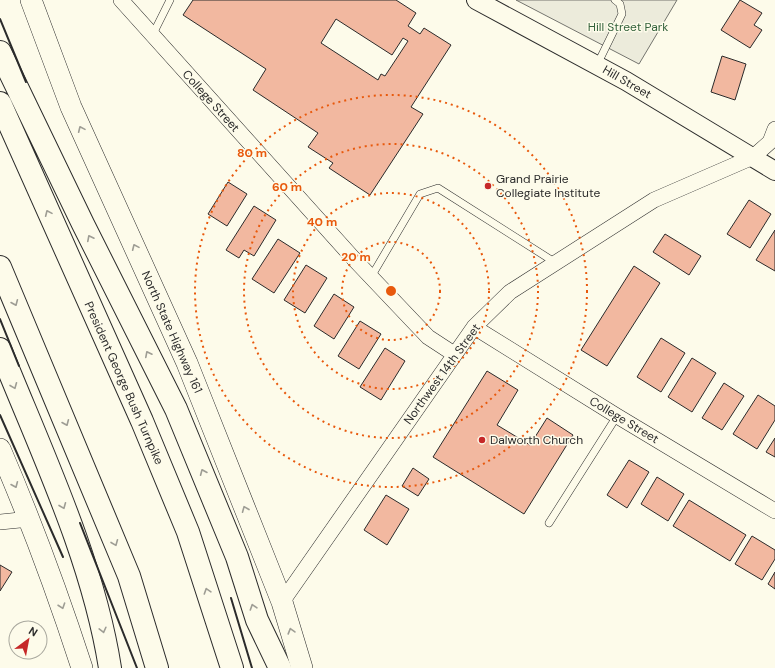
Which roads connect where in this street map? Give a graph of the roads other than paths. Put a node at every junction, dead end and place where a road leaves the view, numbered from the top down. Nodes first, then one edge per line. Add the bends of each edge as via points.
1 (31, 0) edge
2 (121, 0) edge
3 (170, 0) edge
4 (615, 0) edge
5 (479, 1) edge
6 (152, 36) junction
7 (0, 52) edge
8 (597, 65) junction
9 (0, 103) edge
10 (775, 129) edge
11 (753, 157) junction
12 (775, 171) edge
13 (556, 263) junction
14 (0, 267) edge
15 (371, 277) junction
16 (474, 327) junction
17 (0, 349) edge
18 (454, 354) junction
19 (617, 416) junction
20 (0, 449) edge
21 (775, 511) edge
22 (30, 519) junction
23 (0, 522) edge
24 (549, 523) dead end
25 (282, 602) junction
26 (82, 668) edge
27 (110, 668) edge
28 (157, 668) edge
29 (232, 668) edge
30 (280, 668) edge
31 (302, 668) edge

25 -> 1 main road, North State Highway 161 via 187,363 71,107
2 - 6 street, College Street
3 - 6 lane
4 - 8 lane via 620,4 622,14
5 - 8 street, Hill Street
6 - 15 street, College Street
30 -> 7 highway via 257,620 237,557 176,409 79,217
8 - 11 street, Hill Street
29 -> 9 highway, President George Bush Turnpike via 188,532 142,421
10 - 11 street, Northwest 14th Street via 770,142
11 - 12 street, Hill Street
11 - 13 street, Northwest 14th Street via 654,200
13 - 15 lane via 438,188 420,194
13 - 16 street, Northwest 14th Street via 510,292
14 -> 28 highway via 129,576
15 - 18 street, College Street via 428,337
16 - 18 street, Northwest 14th Street
16 - 19 street, College Street
17 -> 27 highway via 87,574 104,632
18 - 25 street, Northwest 14th Street
19 - 21 street, College Street
19 - 24 lane
20 -> 22 main road
22 - 23 street
22 -> 26 main road via 63,607
31 -> 25 main road, North State Highway 161

